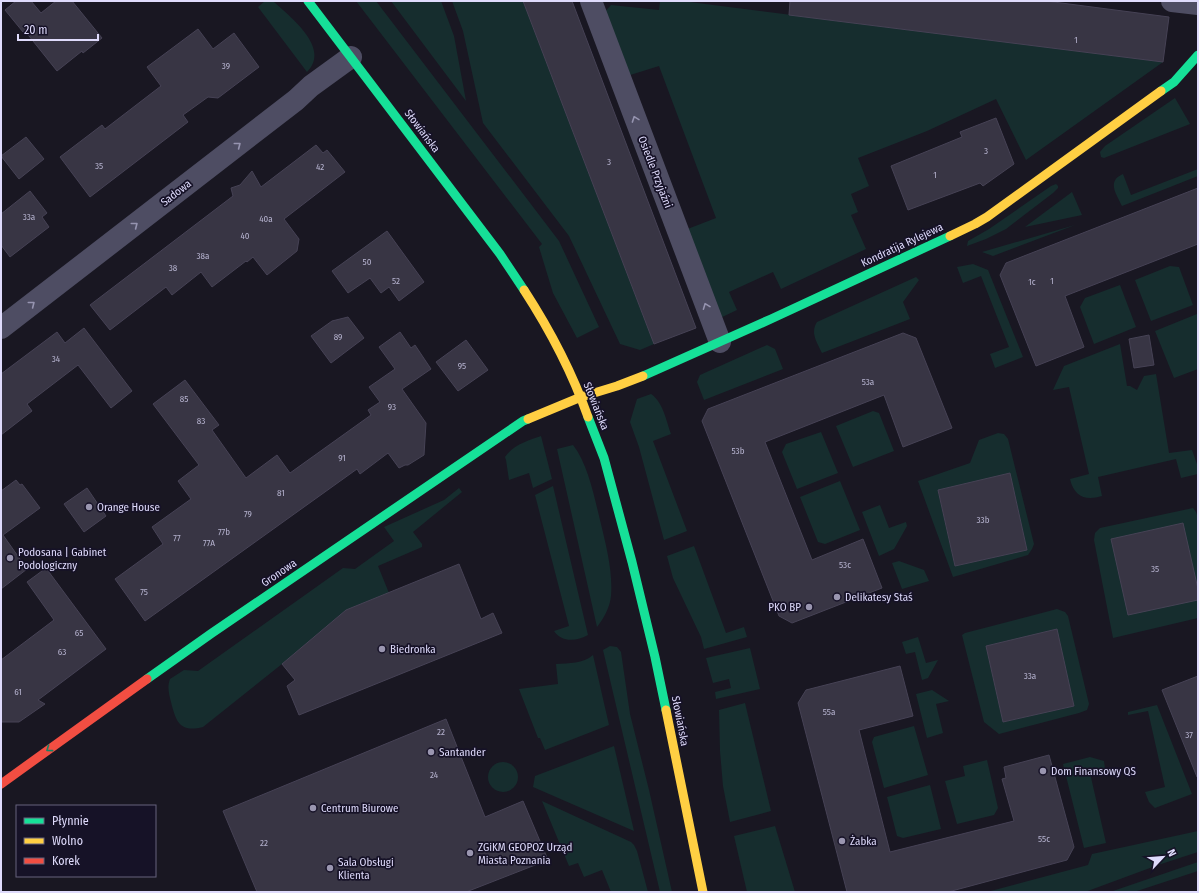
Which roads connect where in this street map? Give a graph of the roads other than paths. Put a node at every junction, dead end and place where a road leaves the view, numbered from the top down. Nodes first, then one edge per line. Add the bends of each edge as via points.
1 (308, 1) edge
2 (591, 1) edge
3 (1172, 1) edge
4 (1198, 4) edge
5 (1198, 55) edge
6 (351, 57) junction
7 (1, 328) edge
8 (720, 342) junction
9 (581, 397) junction
10 (1, 784) edge
11 (703, 892) edge

1 - 6 street, Słowiańska
8 -> 2 street, Osiedle Przyjaźni
3 - 4 street
5 - 8 street, Kondratija Rylejewa via 1174,82 987,217
7 -> 6 street, Sadowa
6 - 9 street, Słowiańska via 500,254 536,309
8 - 9 street, Kondratija Rylejewa via 654,372
9 -> 10 street, Gronowa via 523,421 497,438 212,633
9 - 11 street, Słowiańska via 604,458 632,562 656,664

